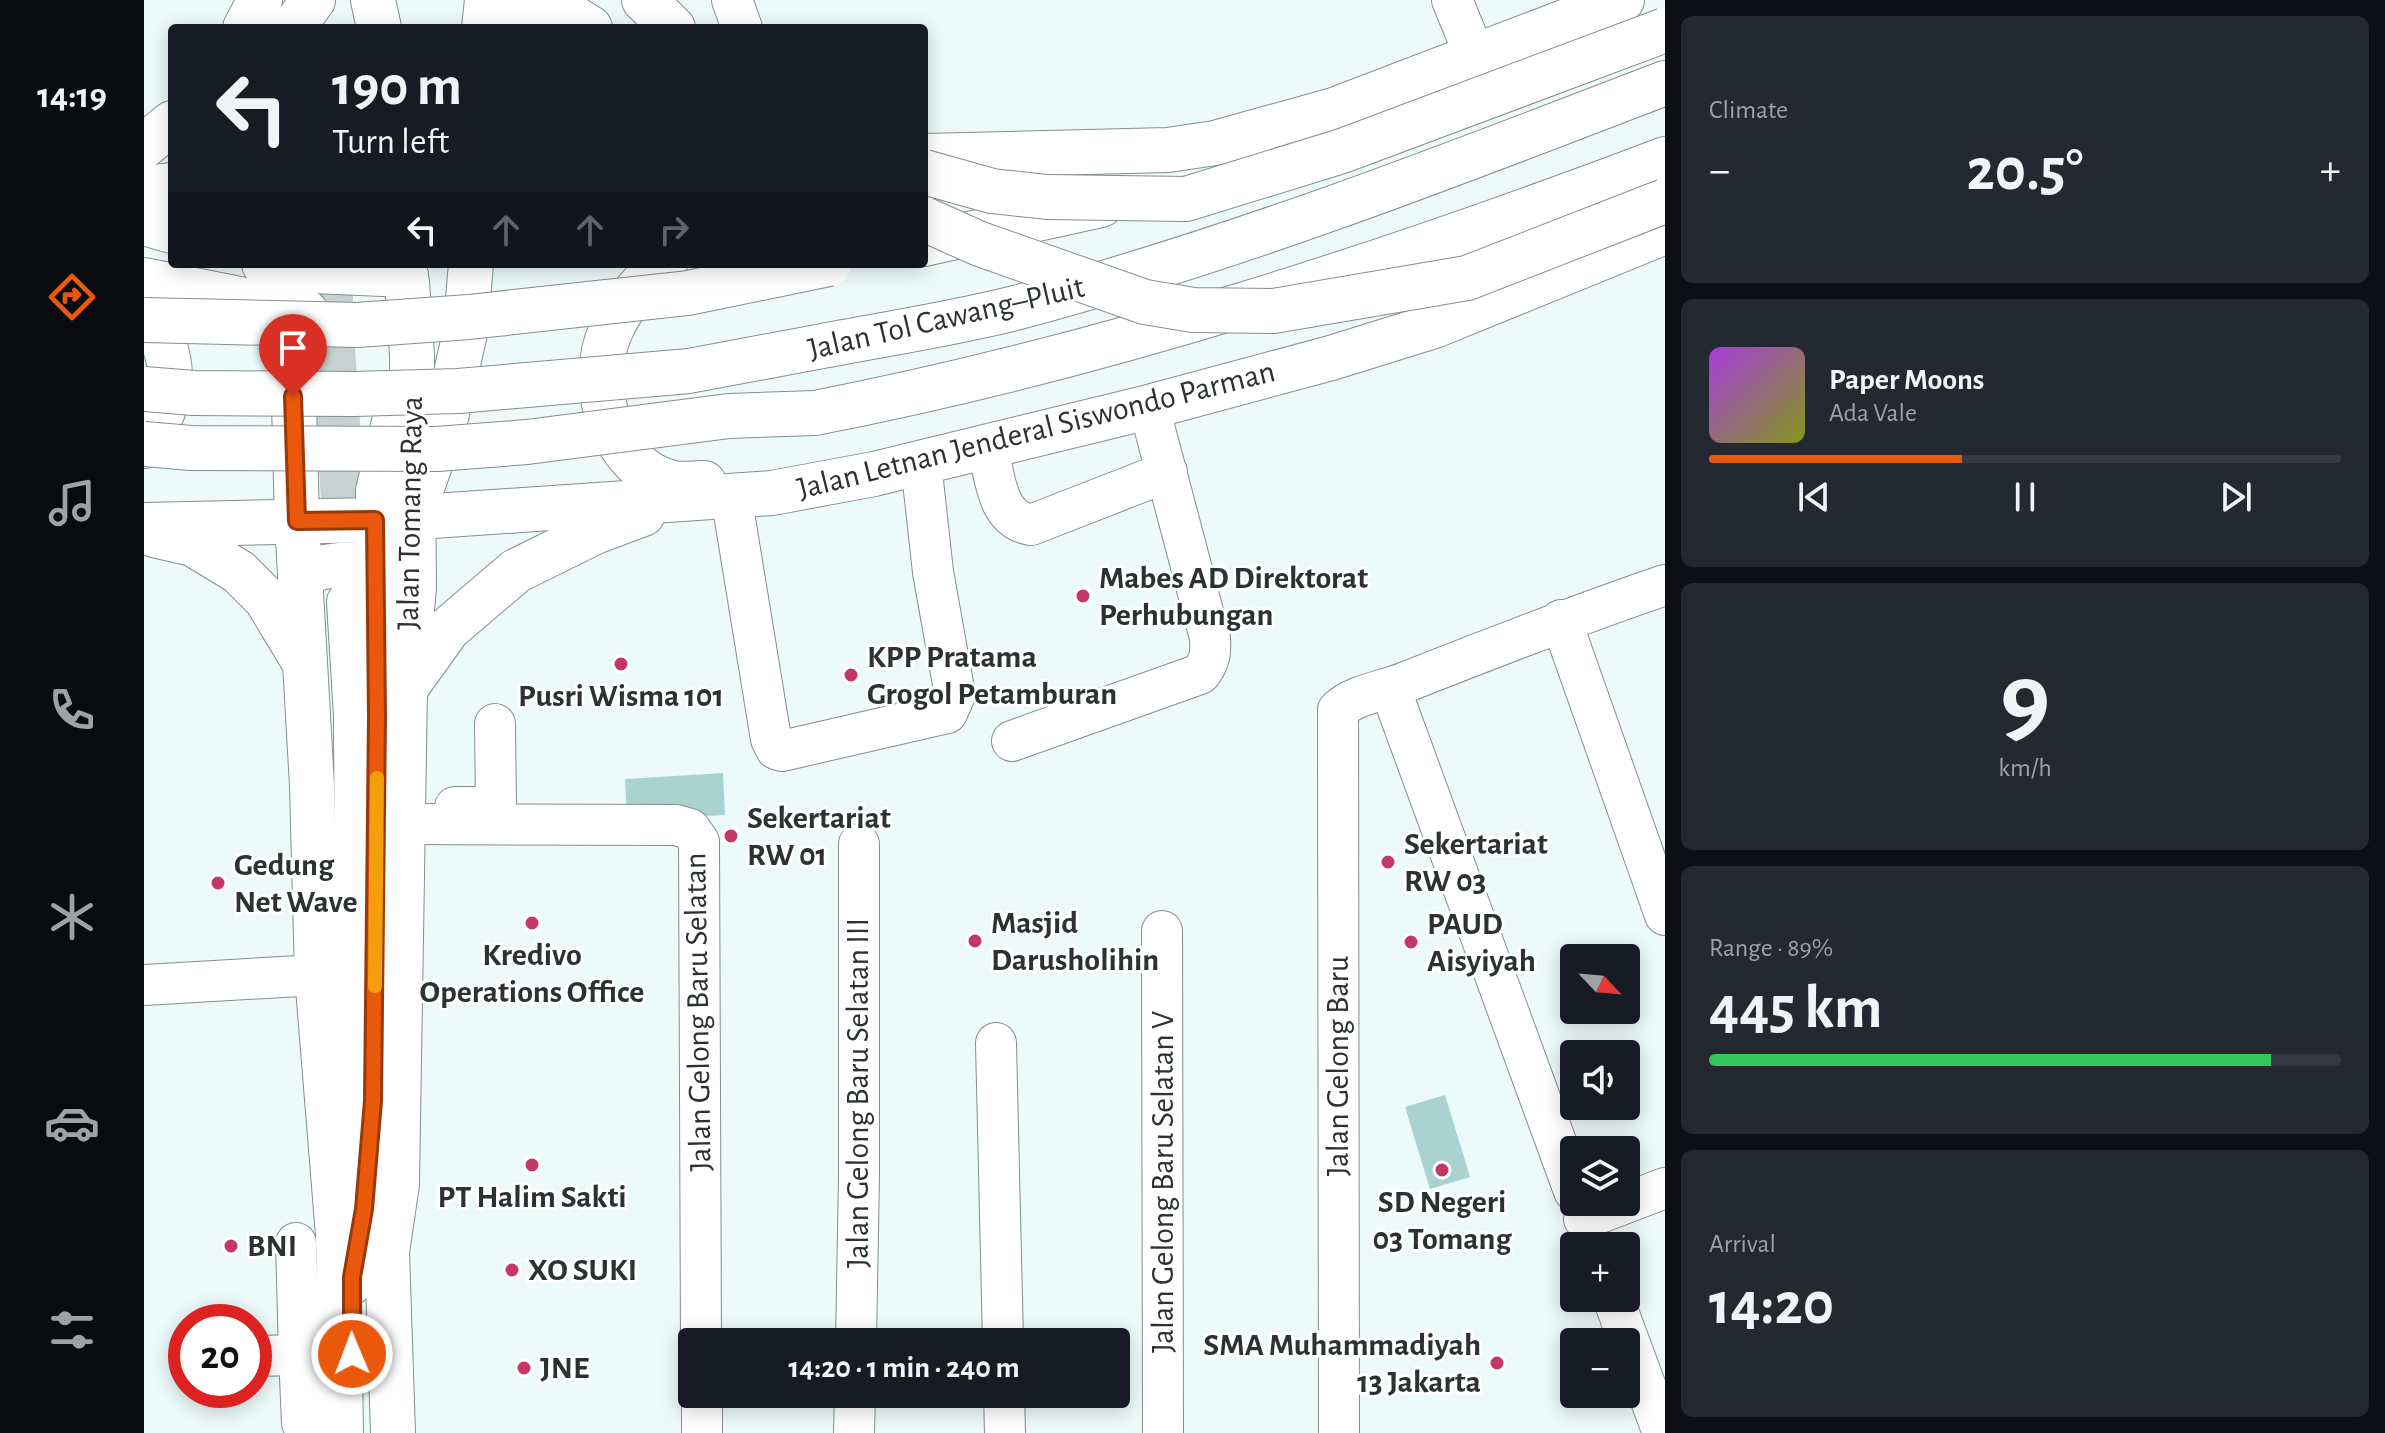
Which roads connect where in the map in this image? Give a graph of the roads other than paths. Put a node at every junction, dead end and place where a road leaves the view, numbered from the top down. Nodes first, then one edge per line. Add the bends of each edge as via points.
1 (260, 0) edge
2 (291, 0) edge
3 (313, 0) edge
4 (326, 0) edge
5 (373, 0) edge
6 (487, 0) edge
7 (505, 0) edge
8 (544, 0) edge
9 (644, 0) edge
10 (732, 0) edge
11 (1452, 0) edge
12 (1622, 0) edge
13 (1665, 14) edge
14 (247, 24) edge
15 (293, 24) edge
16 (296, 24) edge
17 (328, 24) edge
18 (378, 24) edge
19 (484, 24) edge
20 (545, 24) edge
21 (557, 24) edge
22 (583, 24) edge
23 (669, 24) edge
24 (741, 24) edge
25 (1665, 30) edge
26 (1475, 56) junction
27 (1665, 83) edge
28 (1334, 110) junction
29 (168, 126) edge
30 (144, 146) edge
31 (168, 155) edge
32 (928, 156) edge
33 (1665, 159) edge
34 (928, 173) edge
35 (144, 175) edge
36 (168, 185) edge
37 (144, 188) edge
38 (1665, 201) edge
39 (928, 221) edge
40 (1665, 222) edge
41 (144, 223) edge
42 (168, 230) edge
43 (1665, 232) edge
44 (928, 243) edge
45 (474, 268) edge
46 (475, 268) edge
47 (660, 268) edge
48 (810, 268) edge
49 (406, 269) edge
50 (284, 277) edge
51 (144, 280) edge
52 (144, 309) edge
53 (144, 320) edge
54 (1434, 326) junction
55 (411, 339) junction
56 (144, 389) edge
57 (1149, 407) junction
58 (1094, 418) junction
59 (144, 445) edge
60 (988, 448) junction
61 (921, 463) junction
62 (1167, 472) junction
63 (731, 495) junction
64 (687, 498) junction
65 (394, 518) junction
66 (297, 521) junction
67 (144, 525) edge
68 (144, 533) edge
69 (377, 566) junction
70 (301, 583) junction
71 (1665, 585) edge
72 (414, 587) junction
73 (349, 602) tunnel mouth
74 (1561, 620) junction
75 (304, 662) junction
76 (1390, 688) junction
77 (405, 689) junction
78 (495, 724) dead end
79 (1012, 741) dead end
80 (402, 816) junction
81 (859, 844) dead end
82 (1665, 915) edge
83 (1162, 931) dead end
84 (317, 975) junction
85 (144, 985) edge
86 (996, 1043) dead end
87 (1560, 1154) edge
88 (1665, 1188) edge
89 (1640, 1196) edge
90 (336, 1208) junction
91 (296, 1243) dead end
92 (1619, 1312) edge
93 (701, 1328) edge
94 (856, 1328) edge
95 (1003, 1328) edge
96 (319, 1353) junction
97 (272, 1355) edge
98 (702, 1408) edge
99 (855, 1408) edge
100 (1004, 1408) edge
101 (1660, 1410) edge
102 (321, 1428) edge
103 (355, 1433) edge
104 (393, 1433) edge
105 (702, 1433) edge
106 (854, 1433) edge
107 (1005, 1433) edge
108 (1163, 1433) edge
109 (1339, 1433) edge

1 - 14 main road
2 - 15 main road
3 - 16 main road
4 - 17 main road
5 - 18 main road
6 - 19 main road
7 - 20 main road
8 - 21 main road
8 - 22 main road
9 - 23 main road
10 - 24 street
11 - 26 street
12 - 26 main road
13 - 28 street via 1416,104
25 - 34 main road, bridge via 1342,151 1186,199 1047,197 992,191
26 - 28 main road
27 - 56 main road, Jalan Tol Cawang–Pluit, bridge via 1392,189 1230,245 1017,307 689,371 458,391
28 - 32 main road via 1215,143 1168,150
28 - 44 main road via 1207,176 1059,216
29 - 30 main road
31 - 35 main road
33 - 59 main road, Jalan Tol Cawang–Pluit, bridge via 1317,281 1069,354 928,391 815,413 729,416 437,449
36 - 37 main road
38 - 39 main road, bridge via 1467,278 1273,311 1193,310 1145,302
40 - 54 street via 1532,272
41 - 42 main road
43 - 54 main road, Jalan Letnan Jenderal Siswondo Parman
45 - 55 street
46 - 65 main road via 445,422
47 - 58 main road via 631,294 609,332 602,400 609,425 626,452 648,472 673,483 729,483 827,467 1040,414
48 - 53 main road, bridge via 688,293 469,317 357,325
49 - 50 main road
49 - 55 main road, Jalan Tomang Raya
50 - 51 main road via 197,289
50 - 55 main road
50 - 66 main road
52 - 59 main road via 156,325 170,367 161,423
54 - 57 main road, Jalan Letnan Jenderal Siswondo Parman
55 - 65 main road, Jalan Tomang Raya
57 - 58 main road, Jalan Letnan Jenderal Siswondo Parman
57 - 62 street
58 - 60 main road, Jalan Letnan Jenderal Siswondo Parman
60 - 61 main road, Jalan Letnan Jenderal Siswondo Parman
60 - 62 street via 1002,506 1017,522 1031,525
61 - 63 main road, Jalan Letnan Jenderal Siswondo Parman via 772,493
61 - 63 street via 954,703 947,713 782,751 771,739
62 - 79 street via 1210,638 1207,665 1200,674
63 - 64 main road, Jalan Letnan Jenderal Siswondo Parman
64 - 65 main road, Jalan Letnan Jenderal Siswondo Parman
64 - 77 main road via 595,532 516,571 448,629
65 - 66 main road, Jalan Letnan Jenderal Siswondo Parman
65 - 69 street
65 - 72 main road, Jalan Tomang Raya
66 - 67 main road, Jalan Letnan Jenderal Siswondo Parman
66 - 70 main road
68 - 75 main road via 193,544 239,572 266,599
69 - 70 main road via 323,567 310,571
69 - 72 main road via 396,567
69 - 103 street via 373,1101 352,1277
70 - 75 main road
71 - 74 street
72 - 77 main road, Jalan Tomang Raya
73 - 90 main road via 356,716 358,1111 355,1170
74 - 76 street
74 - 82 street
75 - 84 main road
76 - 87 street
76 - 109 street, Jalan Gelong Baru via 1347,702 1337,718
77 - 80 main road, Jalan Tomang Raya
78 - 80 street via 496,807
80 - 93 street, Jalan Gelong Baru Selatan via 676,825 690,829 699,842
80 - 104 main road, Jalan Tomang Raya via 397,1184 387,1252
81 - 94 street, Jalan Gelong Baru Selatan III
83 - 108 street, Jalan Gelong Baru Selatan V
84 - 85 street
84 - 90 main road
86 - 95 street
88 - 89 street
90 - 96 main road
91 - 96 street
92 - 101 street
96 - 97 street
96 - 102 main road
98 - 105 street
99 - 106 street
100 - 107 street

